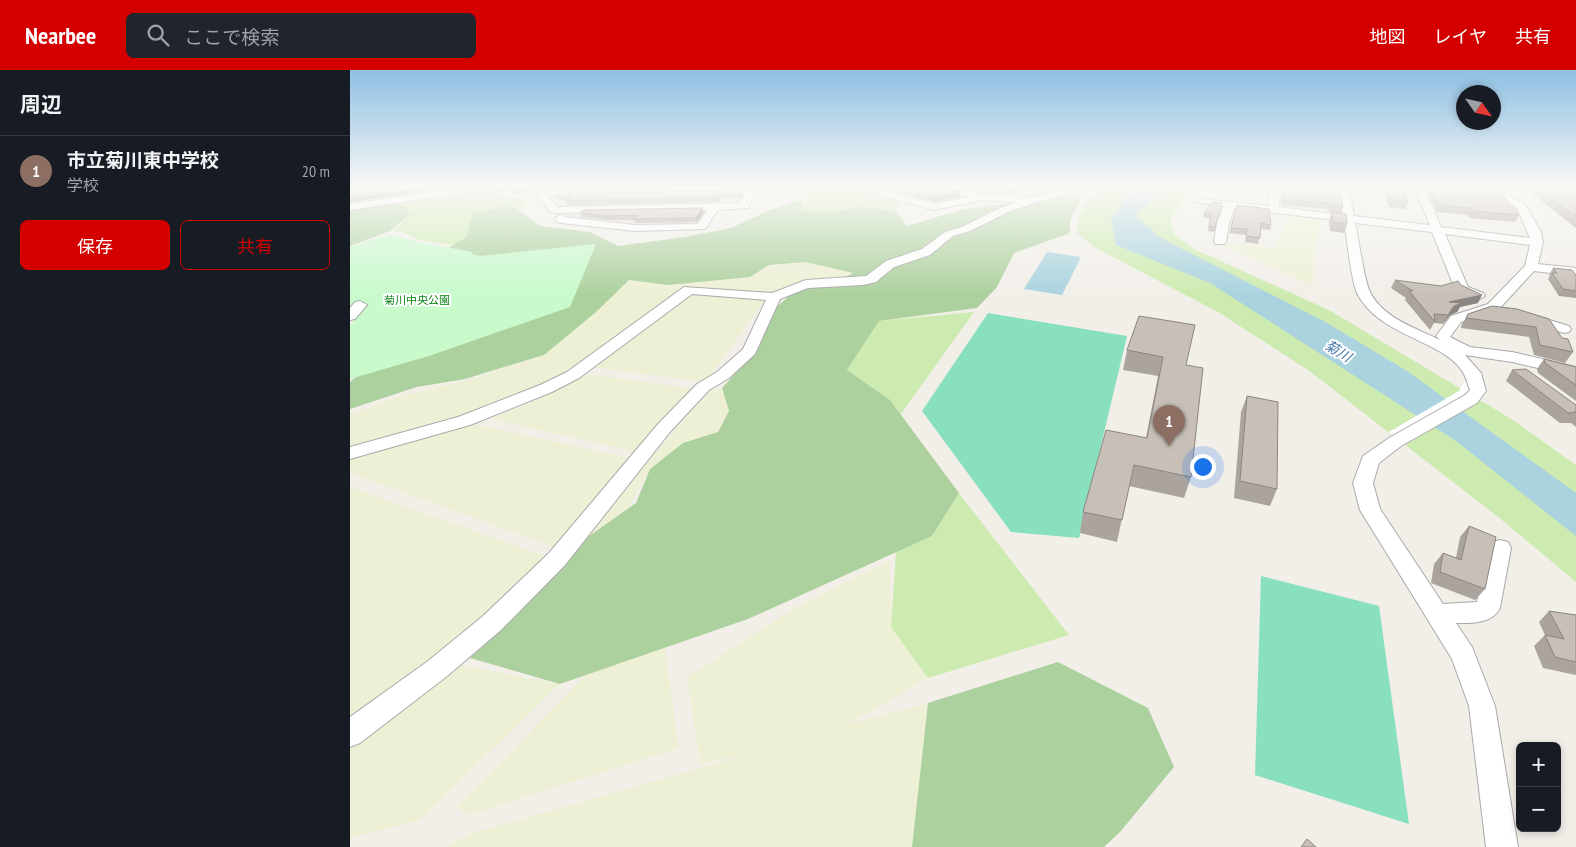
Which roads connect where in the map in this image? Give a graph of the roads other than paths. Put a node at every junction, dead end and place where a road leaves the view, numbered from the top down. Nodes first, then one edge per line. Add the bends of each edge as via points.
1 (595, 223) edge
2 (703, 223) edge
3 (977, 223) edge
4 (1223, 223) edge
5 (1348, 223) edge
6 (1395, 223) edge
7 (1436, 223) edge
8 (1530, 223) edge
9 (1438, 228) junction
10 (1220, 242) dead end
11 (1538, 242) junction
12 (1531, 267) junction
13 (1576, 272) edge
14 (774, 296) junction
15 (1493, 305) junction
16 (1388, 320) junction
17 (1564, 329) dead end
18 (1443, 336) junction
19 (1496, 355) junction
20 (1576, 372) edge
21 (1528, 377) edge
22 (350, 453) edge
23 (1500, 548) dead end
24 (1438, 614) junction
25 (350, 734) edge
26 (1502, 847) edge

1 - 2 street via 645,228 701,227
3 - 14 street via 949,234 926,252 890,264 871,279 806,284
4 - 10 street
5 - 16 street via 1363,292 1372,308
6 - 9 street
7 - 9 street
8 - 11 street
9 - 11 street
9 - 15 street via 1462,289
11 - 12 street
12 - 13 street
12 - 15 street
14 - 22 street via 689,290 573,375 553,386 483,416
14 - 25 street via 750,351 723,375 703,387 671,421 551,566 492,623 437,669
15 - 17 street
15 - 18 street via 1456,319
16 - 18 street
16 - 24 street via 1457,358 1474,374 1478,391 1471,399 1370,460 1363,483 1370,510
18 - 19 street via 1450,344 1466,351
19 - 20 street
19 - 21 street
23 - 24 street via 1488,608 1478,613
24 - 26 street via 1463,655 1482,706

